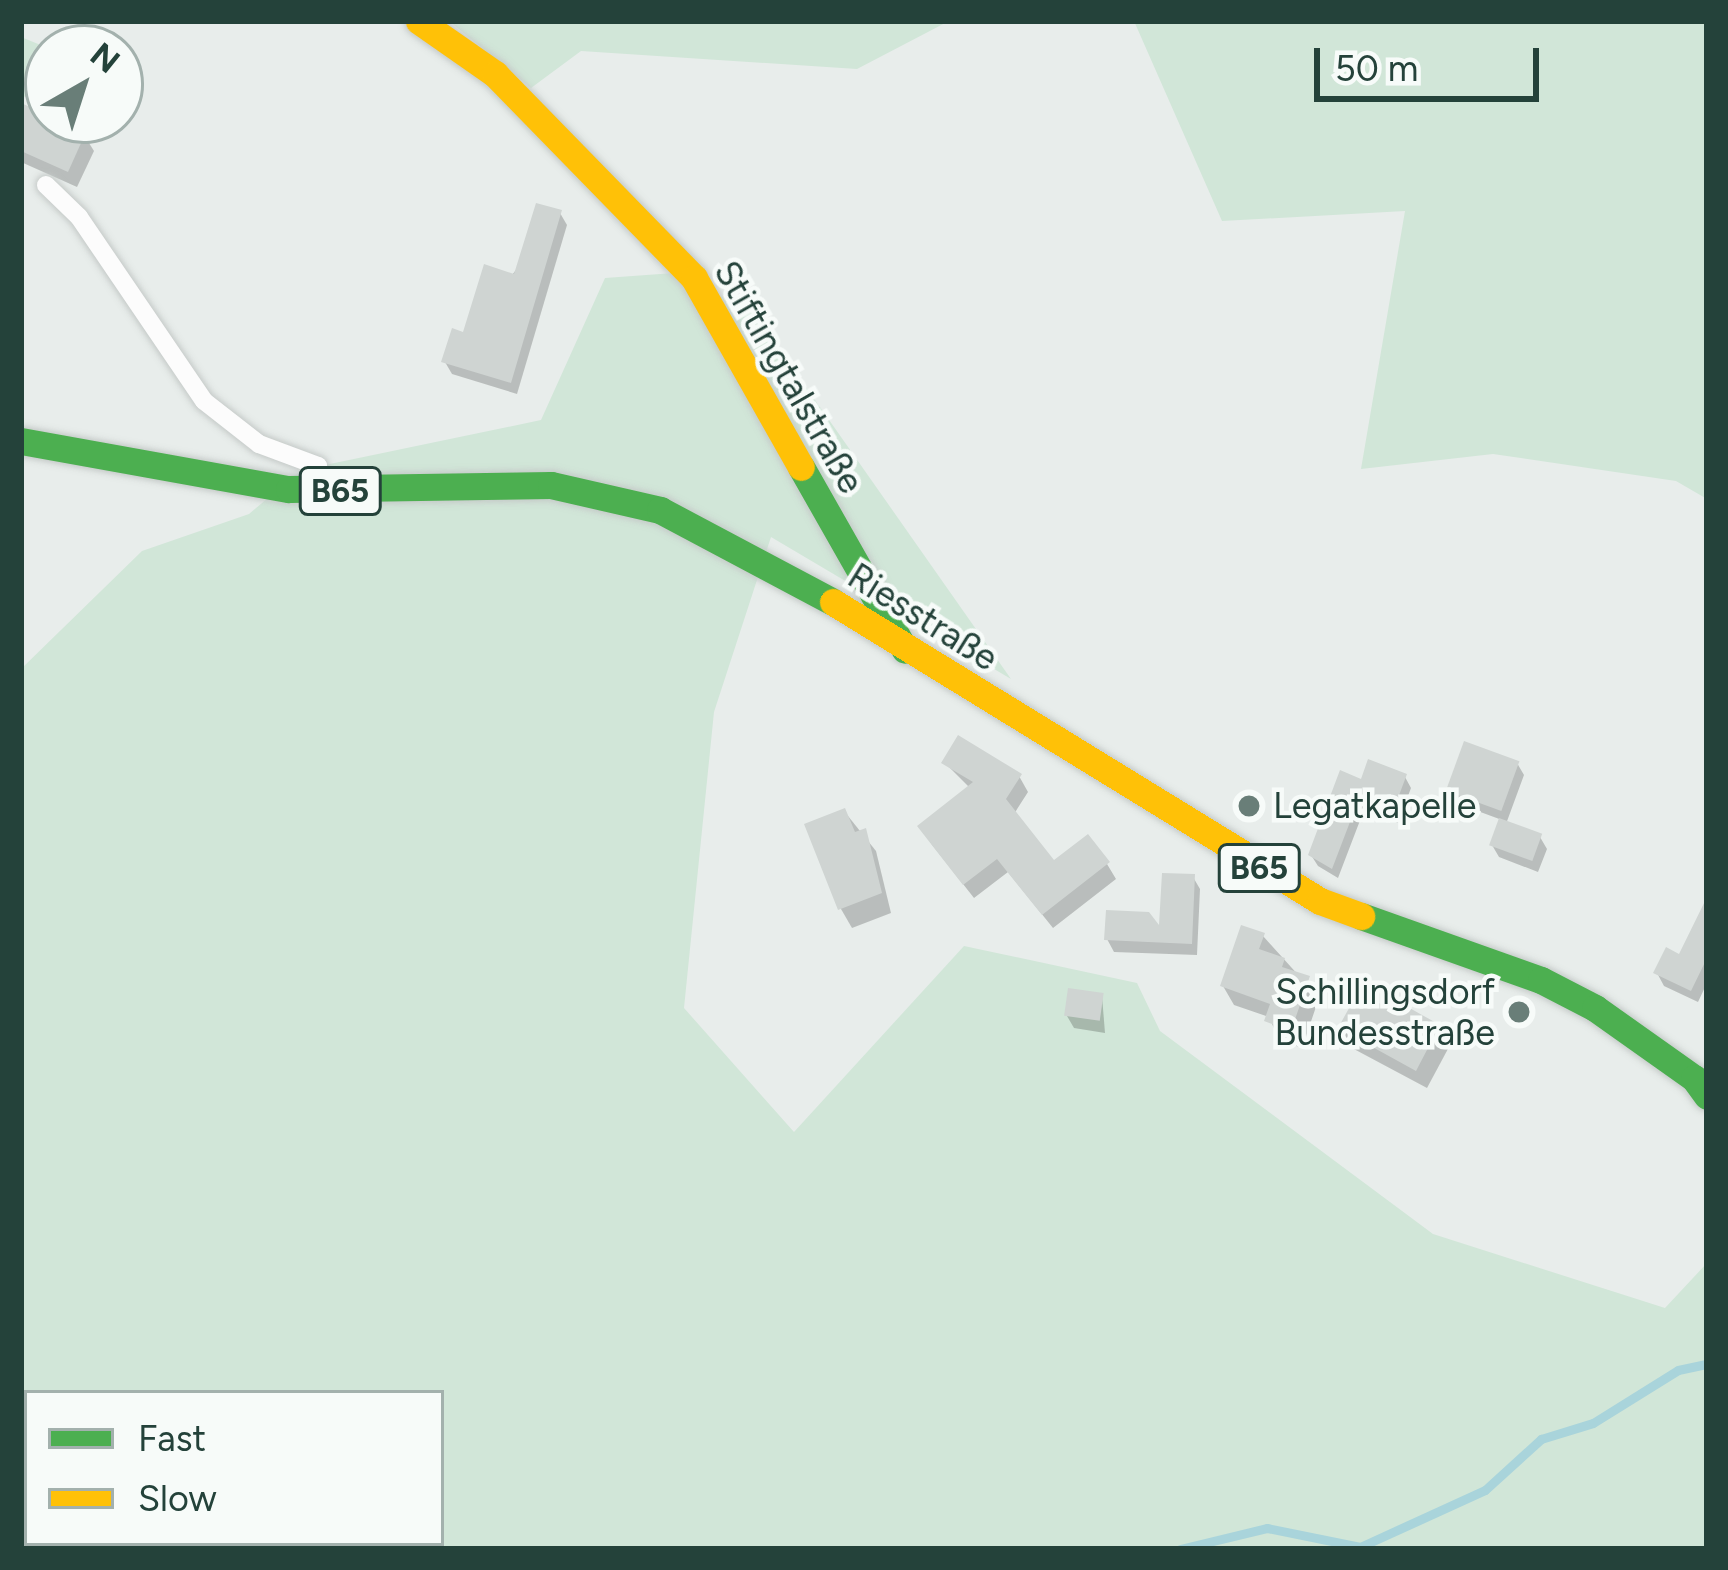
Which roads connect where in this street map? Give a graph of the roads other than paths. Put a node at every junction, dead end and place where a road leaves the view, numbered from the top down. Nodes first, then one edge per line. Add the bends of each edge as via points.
1 (419, 21) edge
2 (46, 185) dead end
3 (21, 441) edge
4 (319, 490) junction
5 (905, 650) junction
6 (1703, 1084) edge

1 - 5 main road, Stiftingtalstraße via 495,74 694,278
2 - 4 lane via 79,217 205,401 259,444 318,466
3 - 4 main road, Riesstraße / B65
4 - 5 main road, Riesstraße / B65 via 551,485 608,493 739,547
5 - 6 main road, Riesstraße / B65 via 1288,884 1541,980

